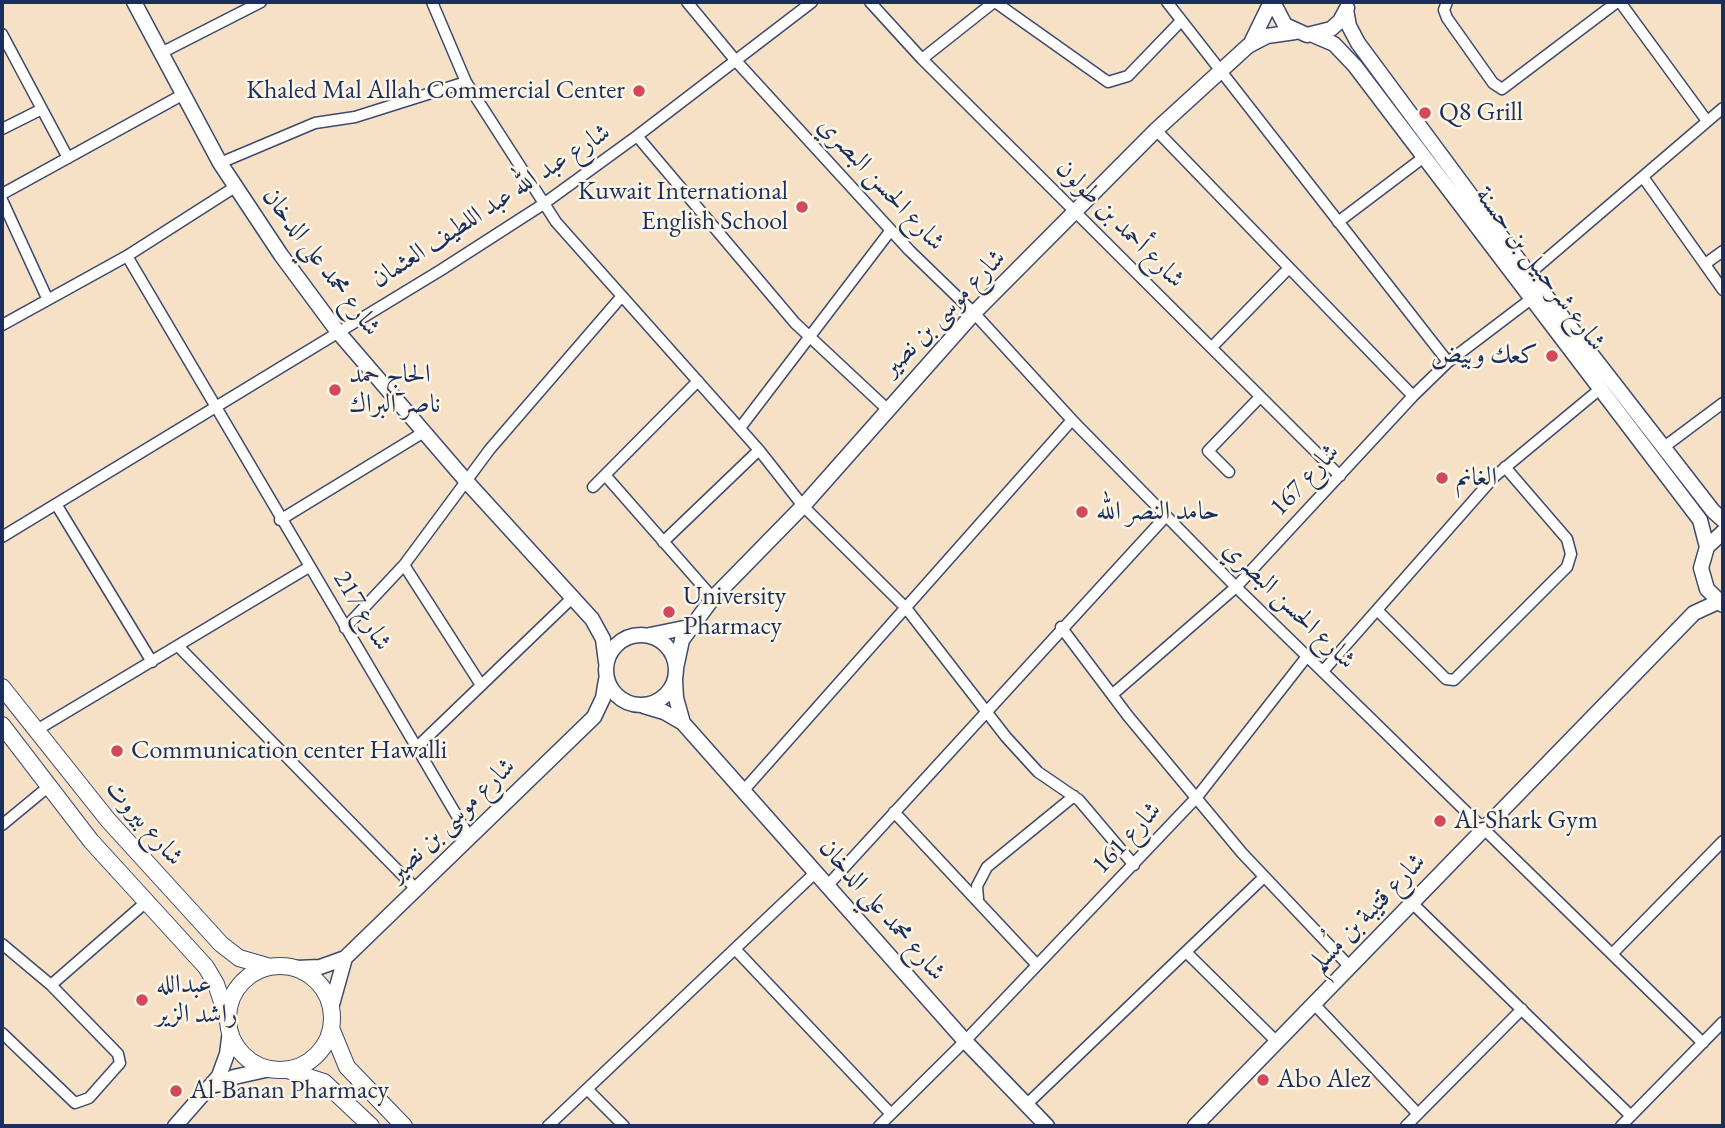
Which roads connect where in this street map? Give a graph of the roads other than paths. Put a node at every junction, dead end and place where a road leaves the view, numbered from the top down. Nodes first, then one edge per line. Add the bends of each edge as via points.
1 (134, 2) edge
2 (260, 2) edge
3 (432, 2) edge
4 (687, 2) edge
5 (812, 2) edge
6 (870, 2) edge
7 (995, 2) edge
8 (1167, 2) edge
9 (1272, 2) edge
10 (1618, 2) edge
11 (1446, 4) edge
12 (1347, 6) edge
13 (1181, 21) junction
14 (1295, 32) junction
15 (2, 34) edge
16 (1314, 35) junction
17 (1248, 46) junction
18 (161, 53) junction
19 (922, 59) junction
20 (736, 61) junction
21 (1221, 71) junction
22 (466, 82) junction
23 (182, 95) junction
24 (41, 108) junction
25 (1723, 108) edge
26 (1707, 121) junction
27 (2, 129) edge
28 (1156, 131) junction
29 (637, 136) junction
30 (68, 158) junction
31 (1424, 158) junction
32 (219, 163) junction
33 (1643, 177) junction
34 (235, 187) junction
35 (2, 194) edge
36 (2, 200) edge
37 (542, 205) junction
38 (1074, 213) junction
39 (1338, 222) junction
40 (891, 230) junction
41 (1723, 251) edge
42 (127, 256) junction
43 (1705, 264) junction
44 (1289, 268) junction
45 (1529, 274) junction
46 (1723, 290) edge
47 (622, 296) junction
48 (47, 298) junction
49 (1531, 299) junction
50 (974, 313) junction
51 (2, 325) edge
52 (338, 332) junction
53 (809, 338) junction
54 (1212, 347) junction
55 (1448, 362) junction
56 (698, 381) junction
57 (1600, 389) junction
58 (1413, 396) junction
59 (1260, 397) junction
60 (1723, 403) edge
61 (214, 407) junction
62 (887, 409) junction
63 (1072, 420) junction
64 (740, 428) junction
65 (424, 432) junction
66 (1664, 447) junction
67 (759, 450) junction
68 (1505, 467) junction
69 (1228, 472) dead end
70 (605, 475) junction
71 (1340, 476) junction
72 (467, 482) junction
73 (593, 486) dead end
74 (56, 504) junction
75 (803, 506) junction
76 (1166, 516) junction
77 (280, 520) junction
78 (1723, 520) edge
79 (1723, 532) edge
80 (2, 537) edge
81 (663, 542) junction
82 (1707, 548) junction
83 (404, 565) junction
84 (309, 567) junction
85 (1704, 583) junction
86 (1236, 587) junction
87 (713, 598) junction
88 (571, 599) junction
89 (1721, 604) edge
90 (906, 608) junction
91 (1378, 611) junction
92 (1694, 613) junction
93 (592, 620) junction
94 (689, 627) junction
95 (1061, 627) junction
96 (345, 628) junction
97 (637, 635) junction
98 (178, 646) junction
99 (1308, 655) junction
100 (152, 662) junction
101 (606, 662) junction
102 (1324, 670) junction
103 (676, 673) junction
104 (606, 680) junction
105 (481, 685) junction
106 (2, 687) edge
107 (1113, 694) junction
108 (638, 705) junction
109 (988, 711) junction
110 (594, 717) junction
111 (683, 723) junction
112 (2, 725) edge
113 (36, 731) junction
114 (416, 748) junction
115 (48, 787) junction
116 (744, 790) junction
117 (1074, 796) junction
118 (1197, 797) junction
119 (894, 812) junction
120 (108, 820) junction
121 (2, 825) edge
122 (1485, 828) junction
123 (470, 838) junction
124 (91, 841) junction
125 (1723, 841) edge
126 (136, 851) junction
127 (1134, 864) junction
128 (116, 870) junction
129 (816, 872) junction
130 (1264, 877) junction
131 (828, 885) junction
132 (415, 889) junction
133 (978, 899) junction
134 (145, 903) junction
135 (1412, 903) junction
136 (2, 944) edge
137 (735, 949) junction
138 (1186, 951) junction
139 (1613, 953) junction
140 (345, 958) junction
141 (1037, 965) junction
142 (270, 967) junction
143 (1350, 967) junction
144 (296, 968) junction
145 (51, 985) junction
146 (1314, 1004) junction
147 (331, 1008) junction
148 (1522, 1009) junction
149 (1723, 1022) edge
150 (229, 1025) junction
151 (331, 1028) junction
152 (2, 1033) edge
153 (965, 1041) junction
154 (1277, 1042) junction
155 (1703, 1043) junction
156 (270, 1069) junction
157 (287, 1070) junction
158 (587, 1089) junction
159 (208, 1092) junction
160 (1026, 1105) junction
161 (891, 1114) junction
162 (1418, 1114) junction
163 (1632, 1115) junction
164 (175, 1126) edge
165 (371, 1126) edge
166 (404, 1126) edge
167 (548, 1126) edge
168 (624, 1126) edge
169 (879, 1126) edge
170 (1047, 1126) edge
171 (1197, 1126) edge
172 (1406, 1126) edge
173 (1621, 1126) edge

1 - 18 street, شارع محمد علي الدخان
2 - 18 street
3 - 22 street
4 - 20 street, شارع الحسن البصري
5 - 20 street, شارع عبد الله عبد اللطيف العثمان
6 - 19 street, شارع أحمد بن طولون
7 - 13 street via 1100,79 1112,82 1133,72
7 - 19 street
8 - 13 street
9 - 14 street via 1281,20
9 - 17 street, شارع موسى بن نصير
10 - 11 street via 1502,89 1447,18
10 - 26 street
12 - 16 street via 1336,26
12 - 45 street, شارع شرحبيل بن حسنة via 1349,26 1358,43
13 - 21 street
14 - 16 street
14 - 17 street, شارع موسى بن نصير via 1267,36
15 - 24 street
16 - 31 street, شارع شرحبيل بن حسنة via 1349,58
17 - 21 street, شارع موسى بن نصير
18 - 23 street, شارع محمد علي الدخان
19 - 38 street, شارع أحمد بن طولون
20 - 29 street, شارع عبد الله عبد اللطيف العثمان
20 - 40 street, شارع الحسن البصري
21 - 28 street, شارع موسى بن نصير
21 - 39 street
22 - 32 street via 355,117 315,122
22 - 37 street
23 - 30 street
23 - 32 street, شارع محمد علي الدخان
24 - 27 street
24 - 30 street
25 - 26 street
26 - 33 street
28 - 38 street, شارع موسى بن نصير
28 - 44 street
29 - 37 street, شارع عبد الله عبد اللطيف العثمان
29 - 53 street
30 - 35 street
31 - 39 street
31 - 49 street, شارع شرحبيل بن حسنة
32 - 34 street, شارع محمد علي الدخان
33 - 43 street
33 - 45 street
34 - 42 street
34 - 52 street, شارع محمد علي الدخان
36 - 48 street
37 - 47 street
37 - 52 street, شارع عبد الله عبد اللطيف العثمان
38 - 50 street, شارع موسى بن نصير
38 - 54 street, شارع أحمد بن طولون
39 - 55 street
40 - 50 street, شارع الحسن البصري
40 - 53 street
41 - 43 street
42 - 48 street
42 - 61 street, شارع 217
43 - 46 street
44 - 54 street
44 - 58 street
45 - 66 street, شارع شرحبيل بن حسنة
47 - 56 street
47 - 72 street
48 - 51 street
49 - 55 street, شارع 167
49 - 57 street, شارع شرحبيل بن حسنة
50 - 62 street, شارع موسى بن نصير
50 - 63 street, شارع الحسن البصري
52 - 61 street, شارع عبد الله عبد اللطيف العثمان
52 - 65 street, شارع محمد علي الدخان
53 - 62 street
53 - 64 street
54 - 59 street, شارع أحمد بن طولون
55 - 58 street, شارع 167
56 - 64 street
56 - 70 street
57 - 68 street
57 - 82 street, شارع شرحبيل بن حسنة via 1700,520
58 - 71 street, شارع 167
59 - 69 street via 1208,451
59 - 71 street, شارع أحمد بن طولون
60 - 66 street
61 - 74 street, شارع عبد الله عبد اللطيف العثمان
61 - 77 street, شارع 217
62 - 75 street, شارع موسى بن نصير
63 - 76 street, شارع الحسن البصري
63 - 90 street
64 - 67 street
65 - 72 street, شارع محمد علي الدخان
65 - 77 street
66 - 78 street, شارع شرحبيل بن حسنة
67 - 75 street
67 - 81 street
68 - 91 street
68 - 91 street via 1567,539 1571,561 1454,680 1446,679
70 - 73 street
70 - 81 street
71 - 86 street, شارع 167
72 - 83 street
72 - 88 street, شارع محمد علي الدخان
74 - 80 street, شارع عبد الله عبد اللطيف العثمان
74 - 100 street
75 - 87 street, شارع موسى بن نصير
75 - 90 street
76 - 86 street, شارع الحسن البصري
76 - 95 street
77 - 84 street, شارع 217
79 - 82 street
81 - 87 street
82 - 85 street, شارع قتيبة بن مُسلم via 1702,561
83 - 96 street
83 - 105 street
84 - 96 street, شارع 217
84 - 98 street
85 - 89 street
85 - 92 street, شارع قتيبة بن مُسلم
86 - 99 street, شارع الحسن البصري
86 - 107 street, شارع 167
87 - 94 street, شارع موسى بن نصير
88 - 93 street, شارع محمد علي الدخان
88 - 105 street
89 - 92 street, شارع قتيبة بن مُسلم
90 - 109 street
90 - 116 street
91 - 102 street
92 - 122 street, شارع قتيبة بن مُسلم
93 - 97 street, شارع محمد علي الدخان
93 - 101 street, شارع محمد علي الدخان via 603,639
94 - 97 street via 663,635
94 - 103 street, شارع موسى بن نصير via 679,648
95 - 107 street
95 - 109 street
96 - 114 street, شارع 217
97 - 101 street via 614,647
97 - 103 street via 653,637 669,649
98 - 100 street
98 - 132 street
99 - 102 street, شارع الحسن البصري
99 - 118 street, شارع 161
100 - 113 street
101 - 104 street
102 - 122 street, شارع الحسن البصري
103 - 108 street via 664,697
103 - 111 street, شارع محمد علي الدخان
104 - 108 street via 621,700
104 - 110 street, شارع موسى بن نصير
105 - 114 street
106 - 113 main road, شارع بيروت
107 - 118 street
108 - 110 street, شارع موسى بن نصير via 615,707
108 - 111 street, شارع محمد علي الدخان
109 - 117 street via 1038,772
109 - 119 street
110 - 123 street, شارع موسى بن نصير
111 - 116 street, شارع محمد علي الدخان
112 - 115 main road, شارع بيروت
113 - 120 main road, شارع بيروت
114 - 123 street, شارع 217
115 - 121 street
115 - 124 main road, شارع بيروت
116 - 129 street, شارع محمد علي الدخان
117 - 127 street
117 - 133 street via 988,867 978,886
118 - 127 street, شارع 161
118 - 130 street
119 - 131 street
119 - 133 street
120 - 124 main road via 108,838
120 - 126 main road, شارع بيروت
122 - 135 street, شارع قتيبة بن مُسلم
122 - 139 street, شارع الحسن البصري
123 - 132 street, شارع موسى بن نصير
124 - 128 main road, شارع بيروت
125 - 139 street
126 - 128 main road via 119,853
126 - 142 main road, شارع بيروت via 226,948 239,958
127 - 141 street, شارع 161
128 - 134 main road, شارع بيروت
129 - 131 street, شارع محمد علي الدخان
129 - 137 street
130 - 138 street
130 - 143 street
131 - 153 street, شارع محمد علي الدخان
132 - 140 street, شارع موسى بن نصير
133 - 141 street
134 - 145 street
134 - 150 main road, شارع بيروت via 206,967
135 - 143 street, شارع قتيبة بن مُسلم
135 - 148 street
136 - 145 street
137 - 158 street
137 - 161 street
138 - 154 street
138 - 160 street
139 - 155 street, شارع الحسن البصري
140 - 144 street, شارع موسى بن نصير via 320,967
140 - 147 street, شارع موسى بن نصير
141 - 153 street, شارع 161
142 - 144 main road
142 - 150 main road via 243,982 232,999
143 - 146 street, شارع قتيبة بن مُسلم
144 - 147 main road via 318,984
145 - 152 street via 118,1054 121,1063 116,1071 89,1098 75,1103
146 - 154 street, شارع قتيبة بن مُسلم
146 - 162 street
147 - 151 main road
148 - 162 street
148 - 163 street
149 - 155 street
150 - 156 main road via 234,1042 249,1059
150 - 159 street via 222,1069
151 - 157 main road via 319,1053
151 - 166 main road via 347,1067
153 - 160 street, شارع محمد علي الدخان
153 - 161 street, شارع 161
154 - 171 street, شارع قتيبة بن مُسلم
155 - 163 street
156 - 157 main road
156 - 159 street via 234,1077
157 - 165 main road via 324,1082
158 - 167 street
158 - 168 street
159 - 164 street
160 - 170 street, شارع محمد علي الدخان
161 - 169 street, شارع 161
162 - 172 street
163 - 173 street

